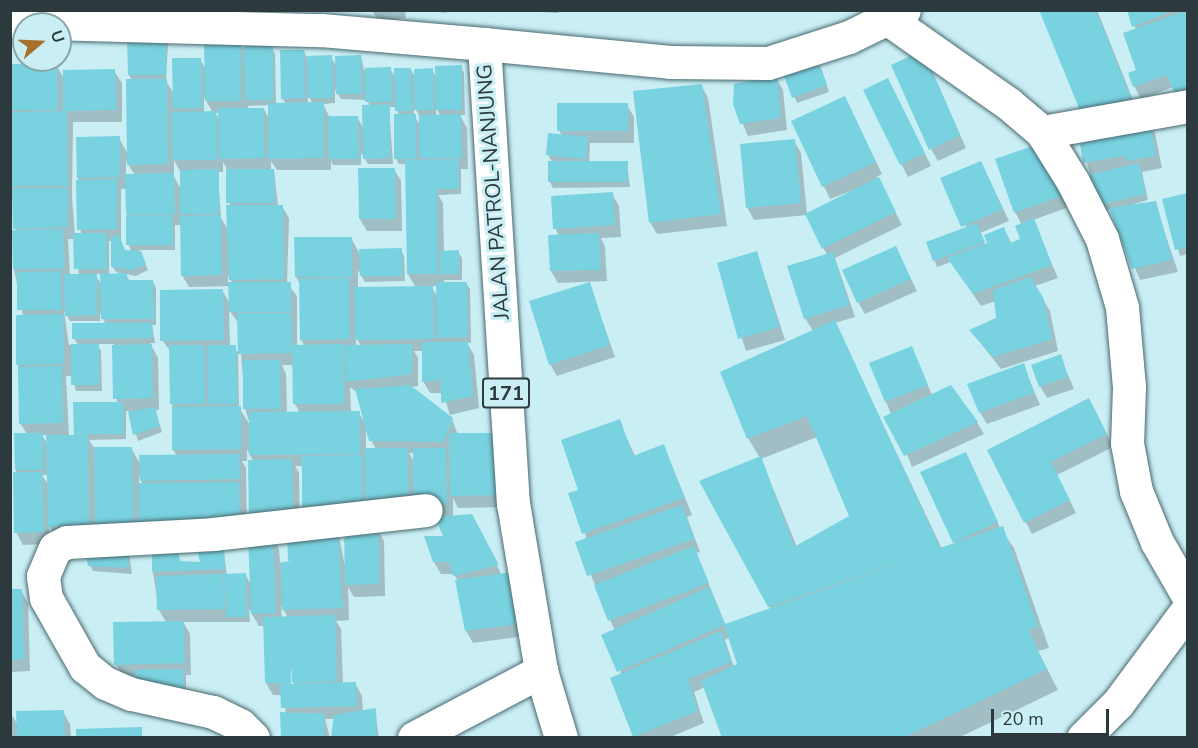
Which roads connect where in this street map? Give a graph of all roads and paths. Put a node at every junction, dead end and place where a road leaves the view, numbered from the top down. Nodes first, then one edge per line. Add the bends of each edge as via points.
1 (896, 15) edge
2 (155, 18) edge
3 (10, 22) edge
4 (484, 44) junction
5 (1188, 106) edge
6 (1042, 132) junction
7 (426, 510) dead end
8 (1188, 596) edge
9 (1188, 609) edge
10 (541, 671) junction
11 (253, 738) edge
12 (414, 738) edge
13 (561, 738) edge
14 (1083, 738) edge

1 - 4 street via 809,52 768,63 670,62
1 - 6 street
2 - 3 street, JALAN PATROL-NANJUNG
2 - 4 street, JALAN PATROL-NANJUNG
4 - 10 street, JALAN PATROL-NANJUNG / 171 via 513,503
5 - 6 street
6 - 8 street via 1102,239 1122,306 1129,387 1127,443 1136,491 1157,542
7 - 11 street via 213,534 66,542 55,548 43,576 46,598 85,667 105,683 131,694 213,712 240,725
9 - 14 street via 1118,703
10 - 12 street
10 - 13 street, JALAN PATROL-NANJUNG / 171

